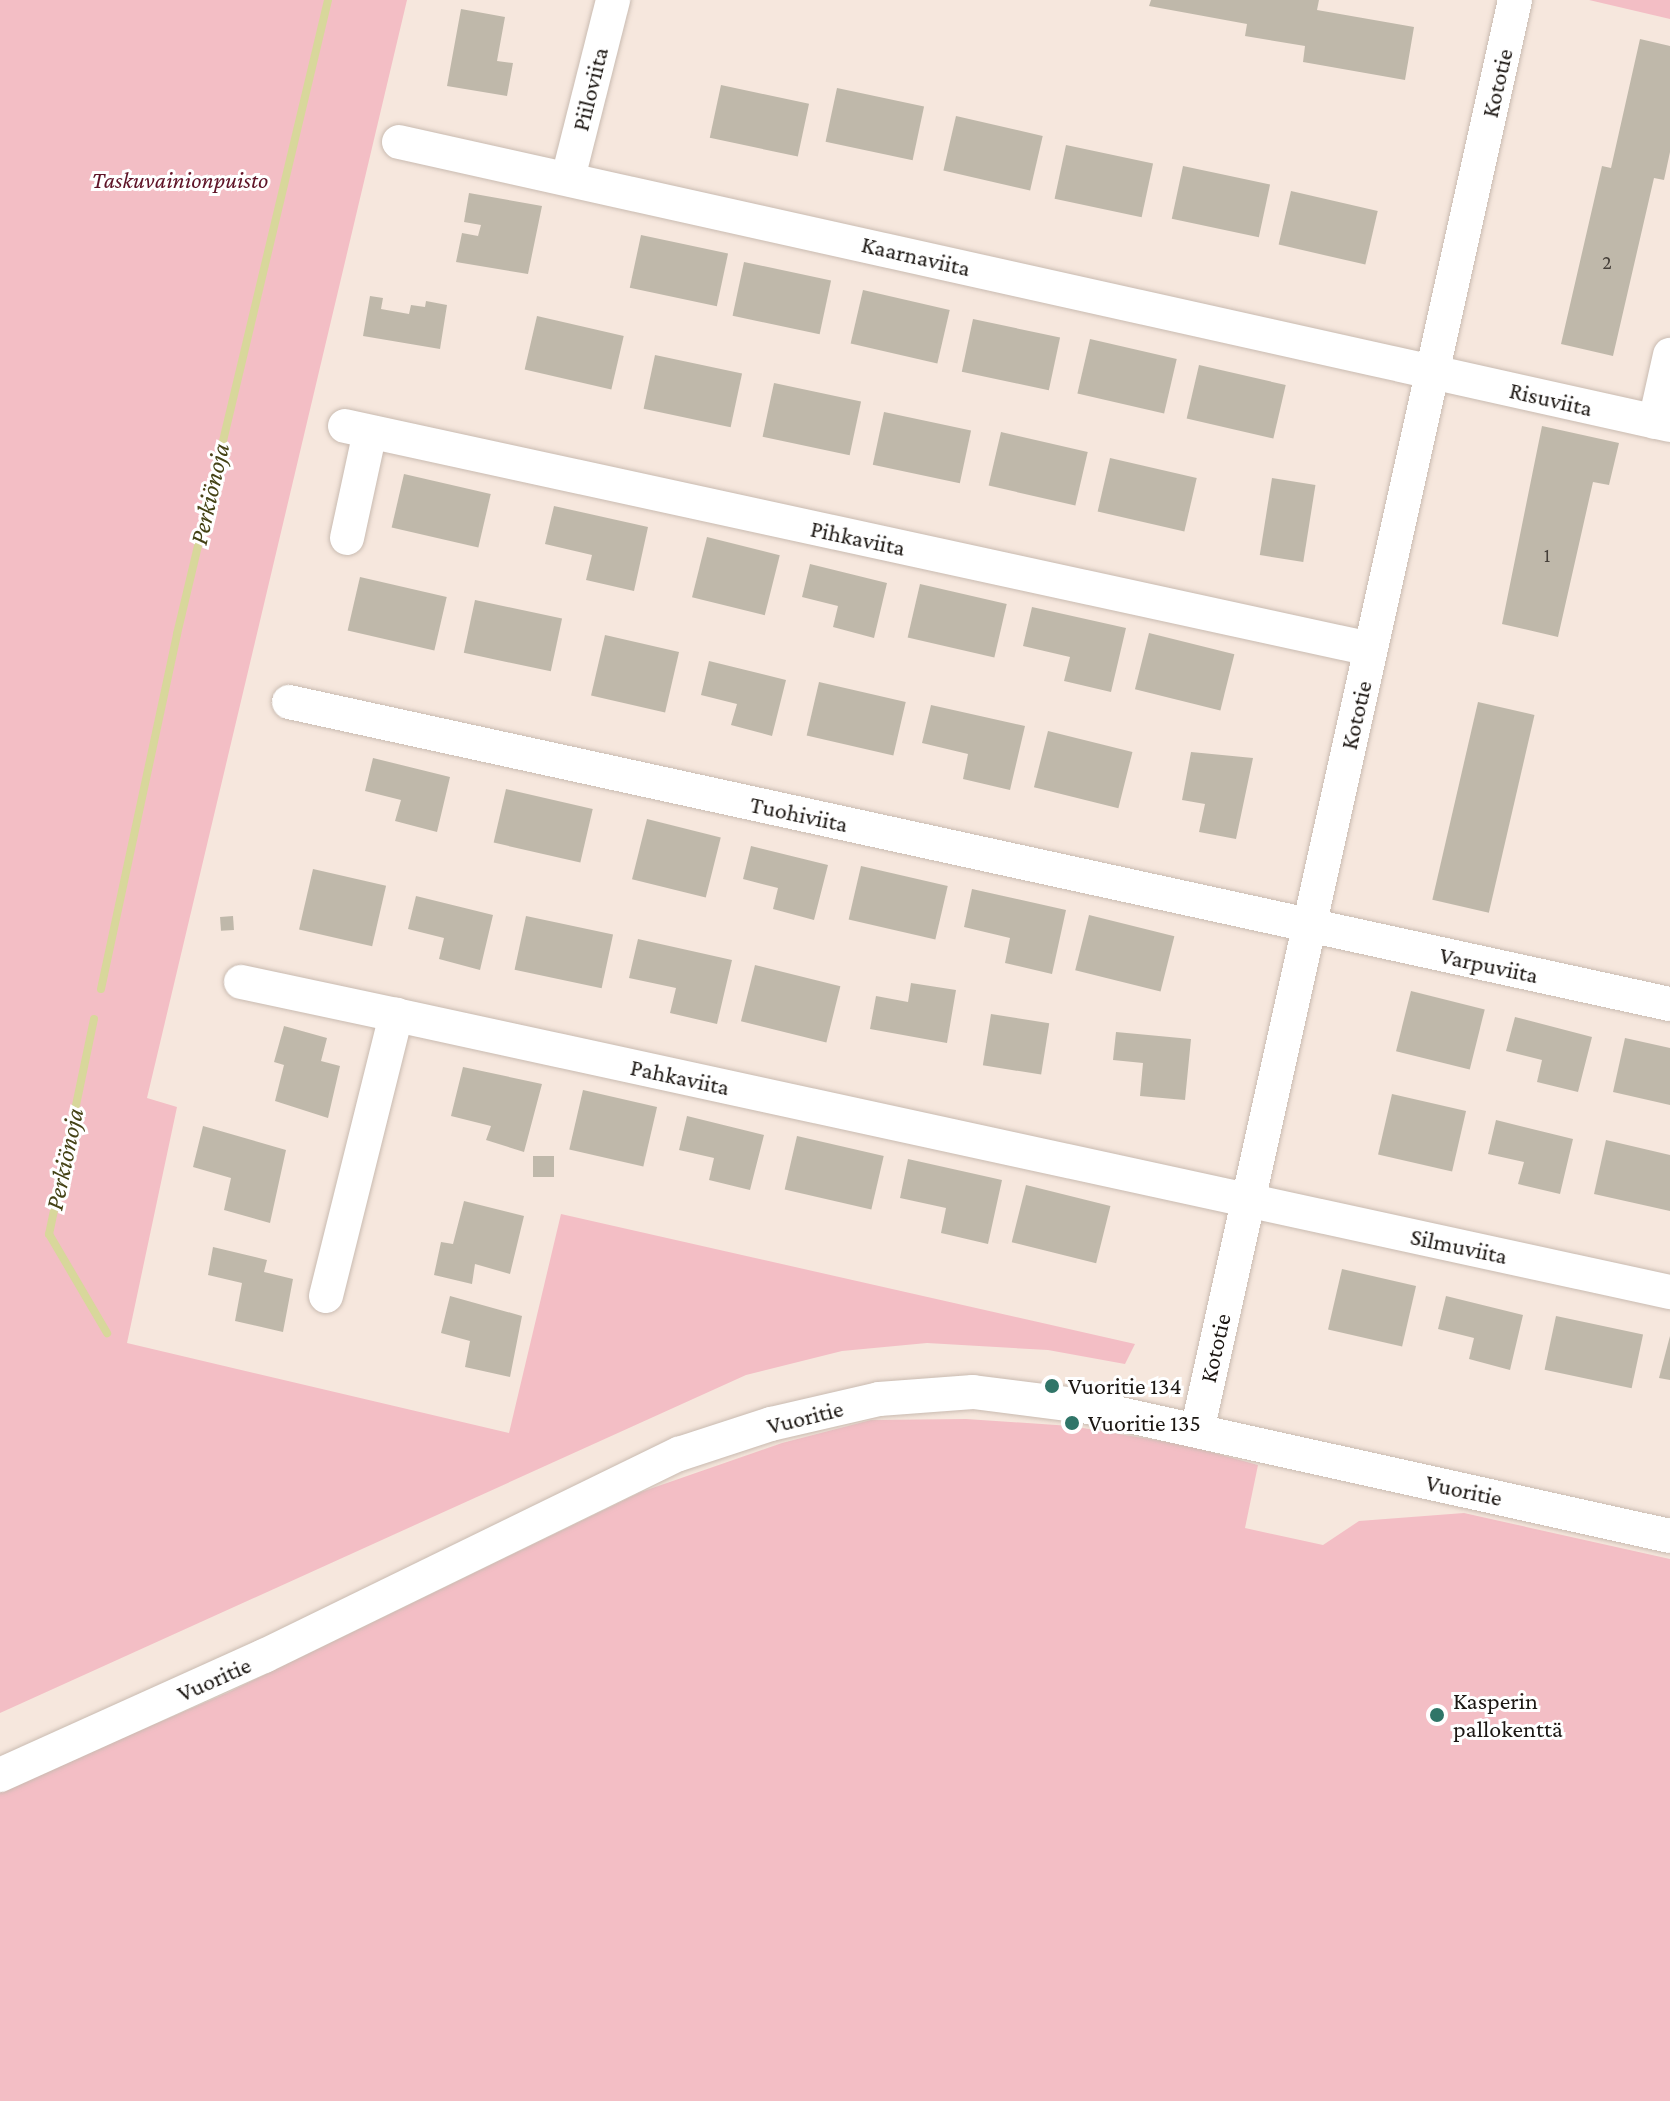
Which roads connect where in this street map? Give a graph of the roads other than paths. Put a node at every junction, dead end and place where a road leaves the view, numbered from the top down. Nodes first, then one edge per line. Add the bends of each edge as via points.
1 (613, 0) edge
2 (1515, 0) edge
3 (399, 142) dead end
4 (568, 178) junction
5 (1670, 355) edge
6 (1432, 373) junction
7 (1662, 424) edge
8 (347, 538) dead end
9 (1370, 649) junction
10 (289, 702) dead end
11 (1309, 926) junction
12 (241, 982) dead end
13 (1670, 1004) edge
14 (396, 1015) junction
15 (1248, 1201) junction
16 (1670, 1292) edge
17 (326, 1296) dead end
18 (1197, 1431) junction
19 (1670, 1536) edge
20 (0, 1775) edge

1 - 4 street, Piiloviita
2 - 6 street, Kototie
3 - 4 street, Kaarnaviita
4 - 6 street, Kaarnaviita
5 - 7 street
6 - 7 street, Risuviita
6 - 9 street, Kototie
8 - 9 street, Pihkaviita via 358,429
9 - 11 street, Kototie
10 - 11 street, Tuohiviita
11 - 13 street, Varpuviita
11 - 15 street, Kototie
12 - 14 street, Pahkaviita
14 - 15 street, Pahkaviita
14 - 17 street
15 - 16 street, Silmuviita
15 - 18 street, Kototie
18 - 19 street, Vuoritie
18 - 20 street, Vuoritie via 1084,1406 973,1392 879,1399 771,1424 679,1454 264,1656

